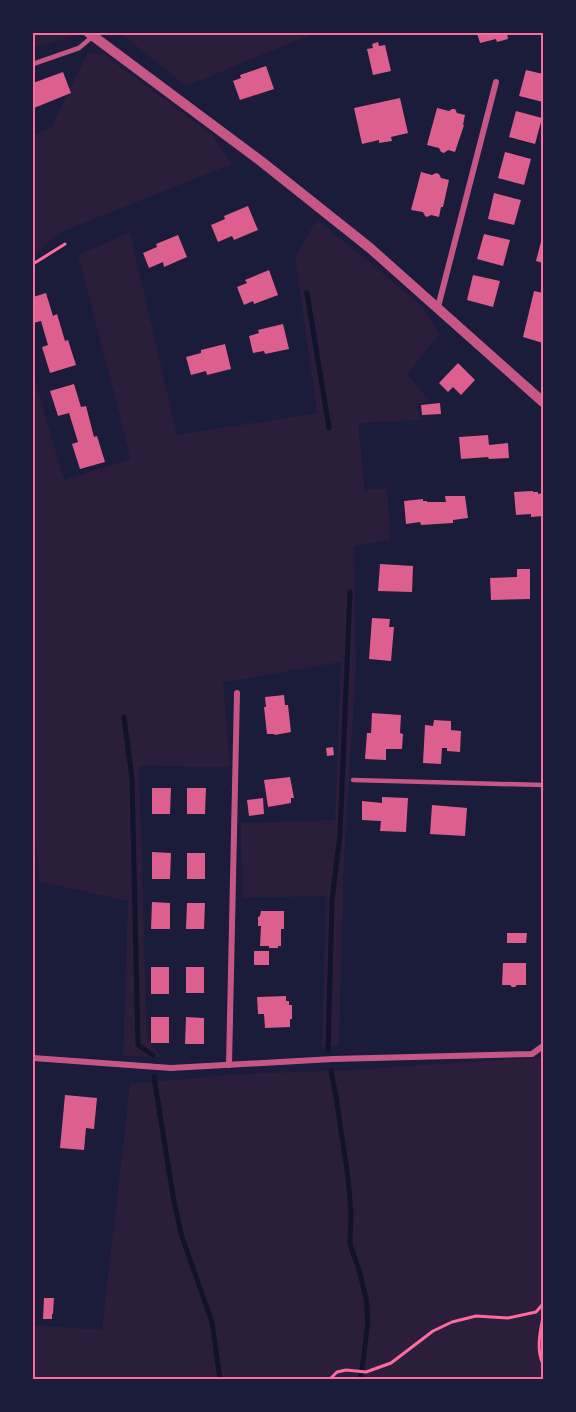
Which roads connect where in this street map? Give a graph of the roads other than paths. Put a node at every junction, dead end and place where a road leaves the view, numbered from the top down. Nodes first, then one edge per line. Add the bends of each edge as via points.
1 (91, 35) edge
2 (33, 64) edge
3 (496, 82) dead end
4 (438, 307) junction
5 (543, 402) edge
6 (237, 693) dead end
7 (353, 780) dead end
8 (543, 785) edge
9 (543, 1046) edge
10 (33, 1058) edge
11 (229, 1065) junction

1 - 2 lane via 79,48
1 - 4 street via 262,162
3 - 4 street
4 - 5 street
6 - 11 street
7 - 8 lane
9 - 11 street via 532,1054
10 - 11 street via 171,1068

